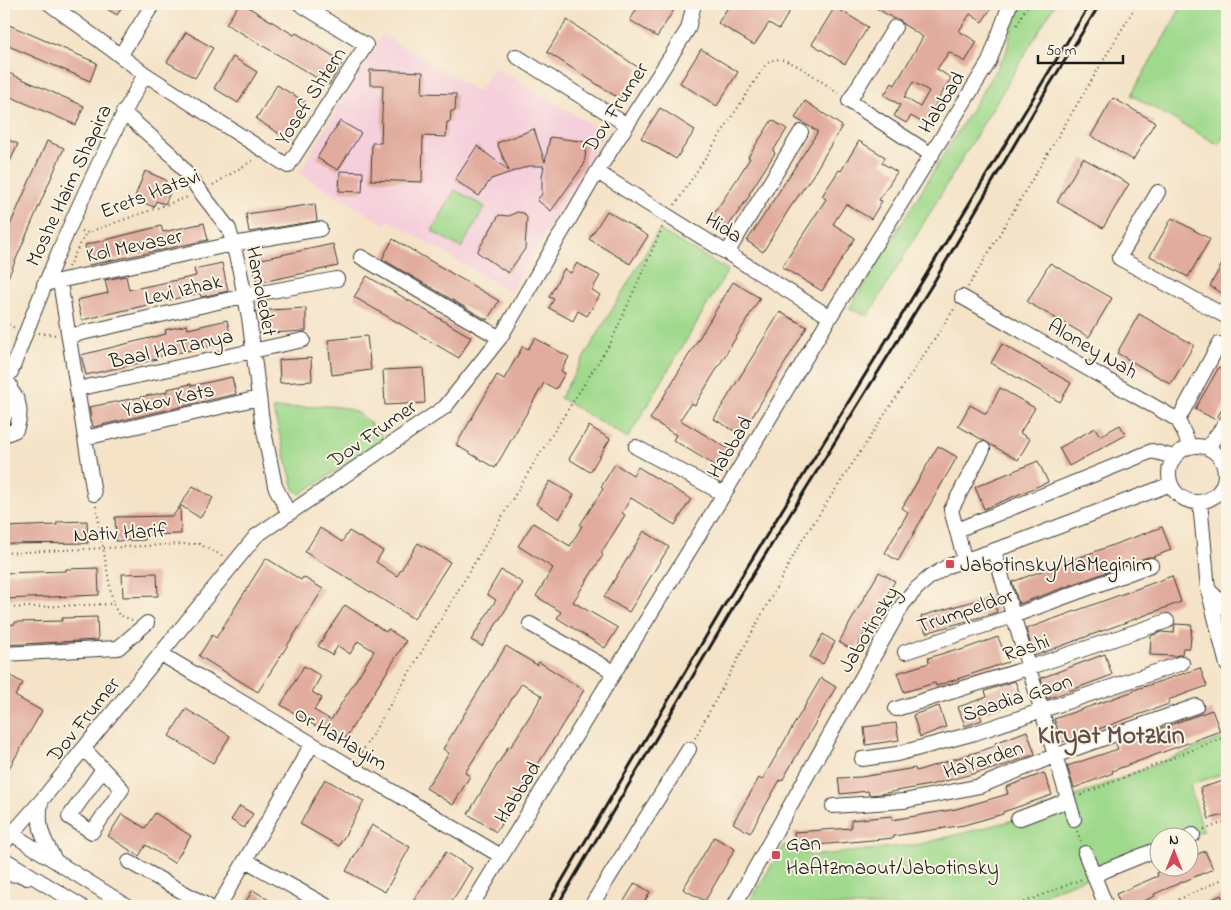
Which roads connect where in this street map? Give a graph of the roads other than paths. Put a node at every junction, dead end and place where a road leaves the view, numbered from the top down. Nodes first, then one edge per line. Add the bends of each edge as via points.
1 (50, 4) edge
2 (153, 4) edge
3 (300, 4) edge
4 (694, 4) edge
5 (1010, 4) edge
6 (894, 27) dead end
7 (120, 56) junction
8 (516, 56) dead end
9 (144, 74) junction
10 (123, 112) junction
11 (627, 125) junction
12 (801, 132) dead end
13 (932, 155) junction
14 (597, 172) junction
15 (1158, 192) dead end
16 (320, 229) dead end
17 (233, 244) junction
18 (728, 253) junction
19 (361, 257) dead end
20 (337, 279) dead end
21 (60, 282) junction
22 (44, 284) junction
23 (244, 296) junction
24 (962, 297) road end
25 (830, 317) junction
26 (1227, 317) edge
27 (69, 336) junction
28 (500, 338) junction
29 (303, 340) dead end
30 (1219, 344) dead end
31 (253, 351) junction
32 (8, 381) edge
33 (77, 389) junction
34 (259, 398) junction
35 (8, 413) edge
36 (1178, 420) junction
37 (1227, 420) edge
38 (4, 435) edge
39 (85, 438) junction
40 (1190, 446) junction
41 (636, 447) dead end
42 (1208, 447) junction
43 (983, 449) dead end
44 (1174, 457) junction
45 (1226, 467) edge
46 (1171, 484) junction
47 (94, 494) road end
48 (724, 494) junction
49 (1200, 502) junction
50 (289, 514) junction
51 (956, 530) junction
52 (994, 551) junction
53 (965, 561) junction
54 (1151, 564) dead end
55 (1208, 589) junction
56 (1227, 609) edge
57 (1013, 616) junction
58 (1167, 621) dead end
59 (147, 623) road end
60 (530, 624) dead end
61 (905, 652) dead end
62 (4, 654) edge
63 (160, 654) junction
64 (1182, 663) dead end
65 (1227, 665) edge
66 (1028, 668) junction
67 (614, 672) junction
68 (1196, 706) dead end
69 (896, 709) dead end
70 (1041, 711) junction
71 (312, 744) junction
72 (84, 749) junction
73 (689, 749) road end
74 (1054, 756) junction
75 (862, 759) dead end
76 (103, 769) dead end
77 (1068, 800) junction
78 (41, 801) junction
79 (833, 806) dead end
80 (1018, 819) dead end
81 (1074, 820) road end
82 (6, 835) edge
83 (1085, 853) road end
84 (1148, 853) edge
85 (501, 856) junction
86 (4, 859) edge
87 (55, 860) junction
88 (245, 860) junction
89 (130, 862) dead end
90 (4, 874) edge
91 (1094, 875) junction
92 (46, 885) junction
93 (125, 904) edge
94 (81, 906) edge
95 (208, 906) edge
96 (219, 906) edge
97 (327, 906) edge
98 (471, 906) edge
99 (591, 906) edge
100 (734, 906) edge
101 (1106, 906) edge

1 - 7 street, Yosef Shtern
2 - 7 street
3 - 9 street, Yosef Shtern via 366,46 288,166
4 - 11 street, Dov Frumer via 688,29
5 - 13 street, Habbad via 989,62
6 - 13 street via 849,101
7 - 9 street, Yosef Shtern
8 - 11 street
9 - 10 street, Moshe Haim Shapira
10 - 17 street, Hamoledet via 172,155 229,229
10 - 22 street, Moshe Haim Shapira
11 - 14 street, Dov Frumer
12 - 18 street
13 - 25 street, Habbad
14 - 18 street, Hida
14 - 28 street, Dov Frumer
15 - 26 street via 1119,258
16 - 17 street, Kol Mevaser
17 - 21 street, Kol Mevaser
17 - 23 street, Hamoledet
18 - 25 street, Hida
19 - 28 street
20 - 23 street, Levi Izhak
21 - 22 street, Kol Mevaser
21 - 27 street
22 - 32 street, Moshe Haim Shapira
23 - 27 street, Levi Izhak
23 - 31 street, Hamoledet
24 - 36 street, Aloney Nah
25 - 48 street, Habbad
27 - 33 street
28 - 50 street, Dov Frumer via 445,407
29 - 31 street, Baal HaTanya
30 - 36 street
31 - 33 street, Baal HaTanya
31 - 34 street, Hamoledet
32 - 35 street, Moshe Haim Shapira
33 - 39 street
34 - 39 street, Yakov Kats
34 - 50 street, Hamoledet via 275,486
35 - 38 street via 16,430
36 - 40 street
37 - 42 street
39 - 47 street
40 - 42 street
40 - 44 street
41 - 48 street
42 - 45 street via 1216,452
43 - 51 street via 951,510
44 - 46 street via 1170,465
44 - 51 street via 1152,452
45 - 49 street via 1226,478 1217,494
46 - 49 street via 1182,498
46 - 52 street, Jabotinsky
48 - 67 street, Habbad
49 - 55 street
50 - 63 street, Dov Frumer via 256,536
51 - 53 street
52 - 53 street, Jabotinsky
52 - 57 street
53 - 100 street, Jabotinsky via 948,566 930,577 903,604
54 - 57 street, Trumpeldor
55 - 56 street
55 - 65 street
57 - 61 street, Trumpeldor
57 - 66 street
58 - 66 street, Rashi
59 - 62 street via 118,648
60 - 67 street
63 - 71 street, Or HaHayim
63 - 72 street, Dov Frumer
64 - 70 street, Saadia Gaon
66 - 69 street, Rashi
66 - 70 street
67 - 85 street, Habbad
68 - 74 street, HaYarden
70 - 74 street
70 - 75 street, Saadia Gaon via 897,754
71 - 85 street, Or HaHayim
71 - 88 street
72 - 76 street
72 - 78 street, Dov Frumer
73 - 99 street
74 - 77 street
74 - 79 street, HaYarden via 980,786 904,801
77 - 80 street
77 - 81 street
78 - 82 street, Dov Frumer
78 - 87 street via 41,831
82 - 87 street
83 - 91 street
84 - 91 street
85 - 98 street, Habbad
86 - 92 street
87 - 93 street
88 - 96 street
88 - 97 street
89 - 95 street
90 - 92 street via 21,875
91 - 101 street
92 - 94 street

